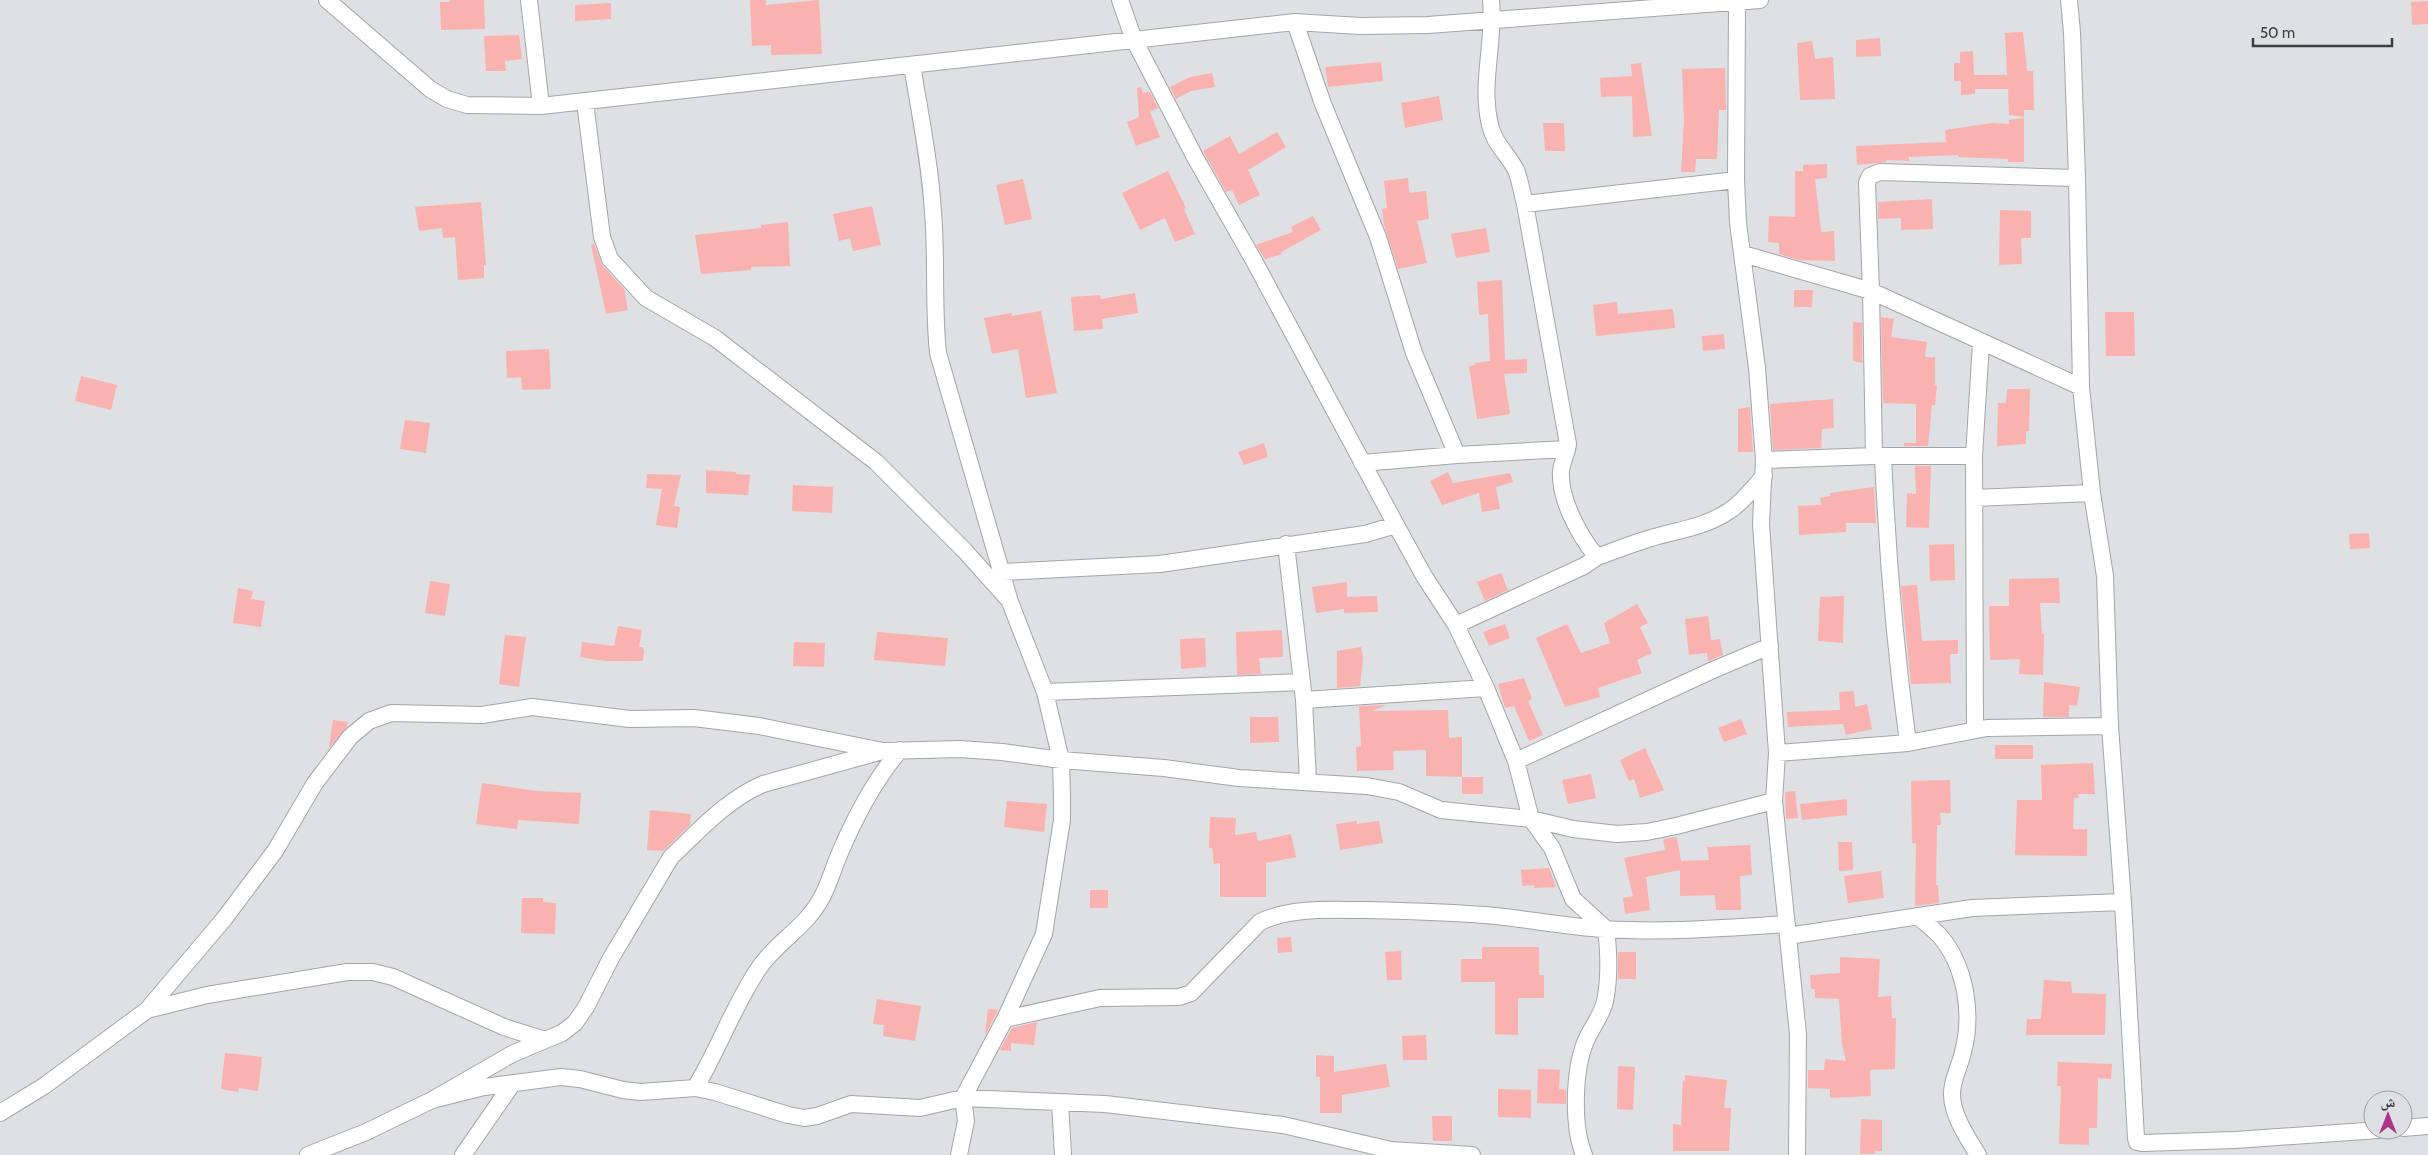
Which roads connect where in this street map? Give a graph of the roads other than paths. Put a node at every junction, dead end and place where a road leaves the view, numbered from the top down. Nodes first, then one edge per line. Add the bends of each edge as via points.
1 (327, 0) edge
2 (530, 0) edge
3 (1120, 0) edge
4 (1491, 0) edge
5 (1760, 0) edge
6 (2069, 0) edge
7 (1733, 2) edge
8 (1493, 21) junction
9 (1295, 22) junction
10 (1134, 40) junction
11 (912, 65) junction
12 (585, 102) junction
13 (541, 106) junction
14 (2077, 178) junction
15 (1736, 180) junction
16 (1525, 204) junction
17 (1743, 254) junction
18 (1871, 291) junction
19 (1981, 342) junction
20 (2081, 387) junction
21 (1567, 449) junction
22 (1457, 455) junction
23 (1878, 456) junction
24 (1974, 456) junction
25 (1362, 463) junction
26 (1764, 468) junction
27 (2092, 493) junction
28 (1974, 498) junction
29 (1396, 525) junction
30 (1286, 544) junction
31 (1597, 557) junction
32 (1002, 572) junction
33 (1010, 602) junction
34 (1456, 625) junction
35 (1770, 646) junction
36 (1302, 682) junction
37 (1486, 688) junction
38 (1045, 692) junction
39 (1304, 700) junction
40 (2110, 726) junction
41 (1976, 730) junction
42 (1908, 743) junction
43 (892, 750) junction
44 (1777, 753) junction
45 (1061, 760) junction
46 (1516, 761) junction
47 (1308, 781) junction
48 (1774, 801) junction
49 (1531, 819) junction
50 (2123, 902) junction
51 (1917, 916) junction
52 (1606, 930) junction
53 (1787, 930) junction
54 (147, 1010) junction
55 (1006, 1019) junction
56 (545, 1040) junction
57 (513, 1083) junction
58 (695, 1088) junction
59 (963, 1098) junction
60 (432, 1100) junction
61 (1060, 1102) junction
62 (0, 1113) edge
63 (2428, 1126) edge
64 (2413, 1127) edge
65 (2363, 1131) edge
66 (308, 1155) edge
67 (463, 1155) edge
68 (959, 1155) edge
69 (1063, 1155) edge
70 (1472, 1155) edge
71 (1584, 1155) edge
72 (1797, 1155) edge
73 (1978, 1155) edge

1 - 13 street via 446,100 467,105
2 - 13 street
3 - 10 street
4 - 8 street
5 - 7 street
6 - 14 street
7 - 8 street
7 - 15 street
8 - 9 street via 1396,26
8 - 16 street via 1486,96 1489,120 1499,147 1516,171
9 - 10 street
9 - 22 street via 1323,104 1378,237 1414,353
10 - 11 street
10 - 25 street
11 - 12 street
11 - 32 street via 934,215 938,354
12 - 13 street
12 - 33 street via 602,237 610,259 620,271 646,298 715,338 876,462 964,550
14 - 18 street via 1880,172 1870,176 1867,183
14 - 20 street
15 - 16 street
15 - 17 street
16 - 21 street
17 - 18 street
17 - 26 street via 1757,368
18 - 19 street
18 - 23 street
19 - 20 street
19 - 24 street
20 - 27 street
21 - 22 street
21 - 31 street via 1561,470 1565,496 1583,540
22 - 25 street
23 - 24 street
23 - 26 street
23 - 42 street via 1896,658
24 - 28 street
25 - 29 street
26 - 31 street via 1742,501 1713,520
26 - 35 street via 1761,524
27 - 28 street
27 - 40 street via 2105,576
28 - 41 street
29 - 30 street via 1365,534
29 - 34 street
30 - 32 street via 1160,564
30 - 36 street
31 - 34 street
32 - 33 street
33 - 38 street
34 - 37 street
35 - 44 street
35 - 46 street
36 - 38 street
36 - 39 street
37 - 39 street
37 - 46 street
38 - 45 street
39 - 47 street
40 - 41 street
40 - 50 street
41 - 42 street
42 - 44 street
43 - 45 street via 960,749
43 - 54 street via 694,718 630,718 532,706 482,715 391,713 369,721 350,737 315,783 269,858 224,919
43 - 56 street via 763,784 728,804 671,857 586,1007 562,1033
43 - 58 street via 857,814 822,897 806,922 761,965 741,995 709,1066
44 - 48 street
45 - 47 street via 1239,778
45 - 55 street via 1062,820 1044,934
46 - 49 street
47 - 49 street via 1400,792 1441,810
48 - 49 street via 1646,832 1594,832
48 - 53 street
49 - 52 street via 1552,848 1573,899
50 - 51 street via 2007,905
50 - 65 street via 2137,1142 2236,1140
51 - 53 street
51 - 73 street via 1940,936 1952,953 1961,975 1966,999 1964,1051 1952,1095 1962,1127
52 - 53 street
52 - 55 street via 1495,916 1335,910 1285,914 1260,922 1191,992 1179,998 1100,998
52 - 71 street via 1610,962 1604,1004 1586,1041 1578,1077 1579,1142
53 - 72 street via 1798,1034
54 - 56 street via 207,995 347,972 373,972 394,977 504,1027
54 - 62 street via 44,1086
55 - 59 street
56 - 60 street via 512,1054
57 - 58 street via 561,1077 640,1092
57 - 60 street
57 - 67 street
58 - 59 street via 804,1118 851,1104 920,1108
59 - 61 street
59 - 68 street via 966,1121
60 - 66 street
61 - 69 street
61 - 70 street via 1105,1104 1283,1125 1410,1152
63 - 64 street

